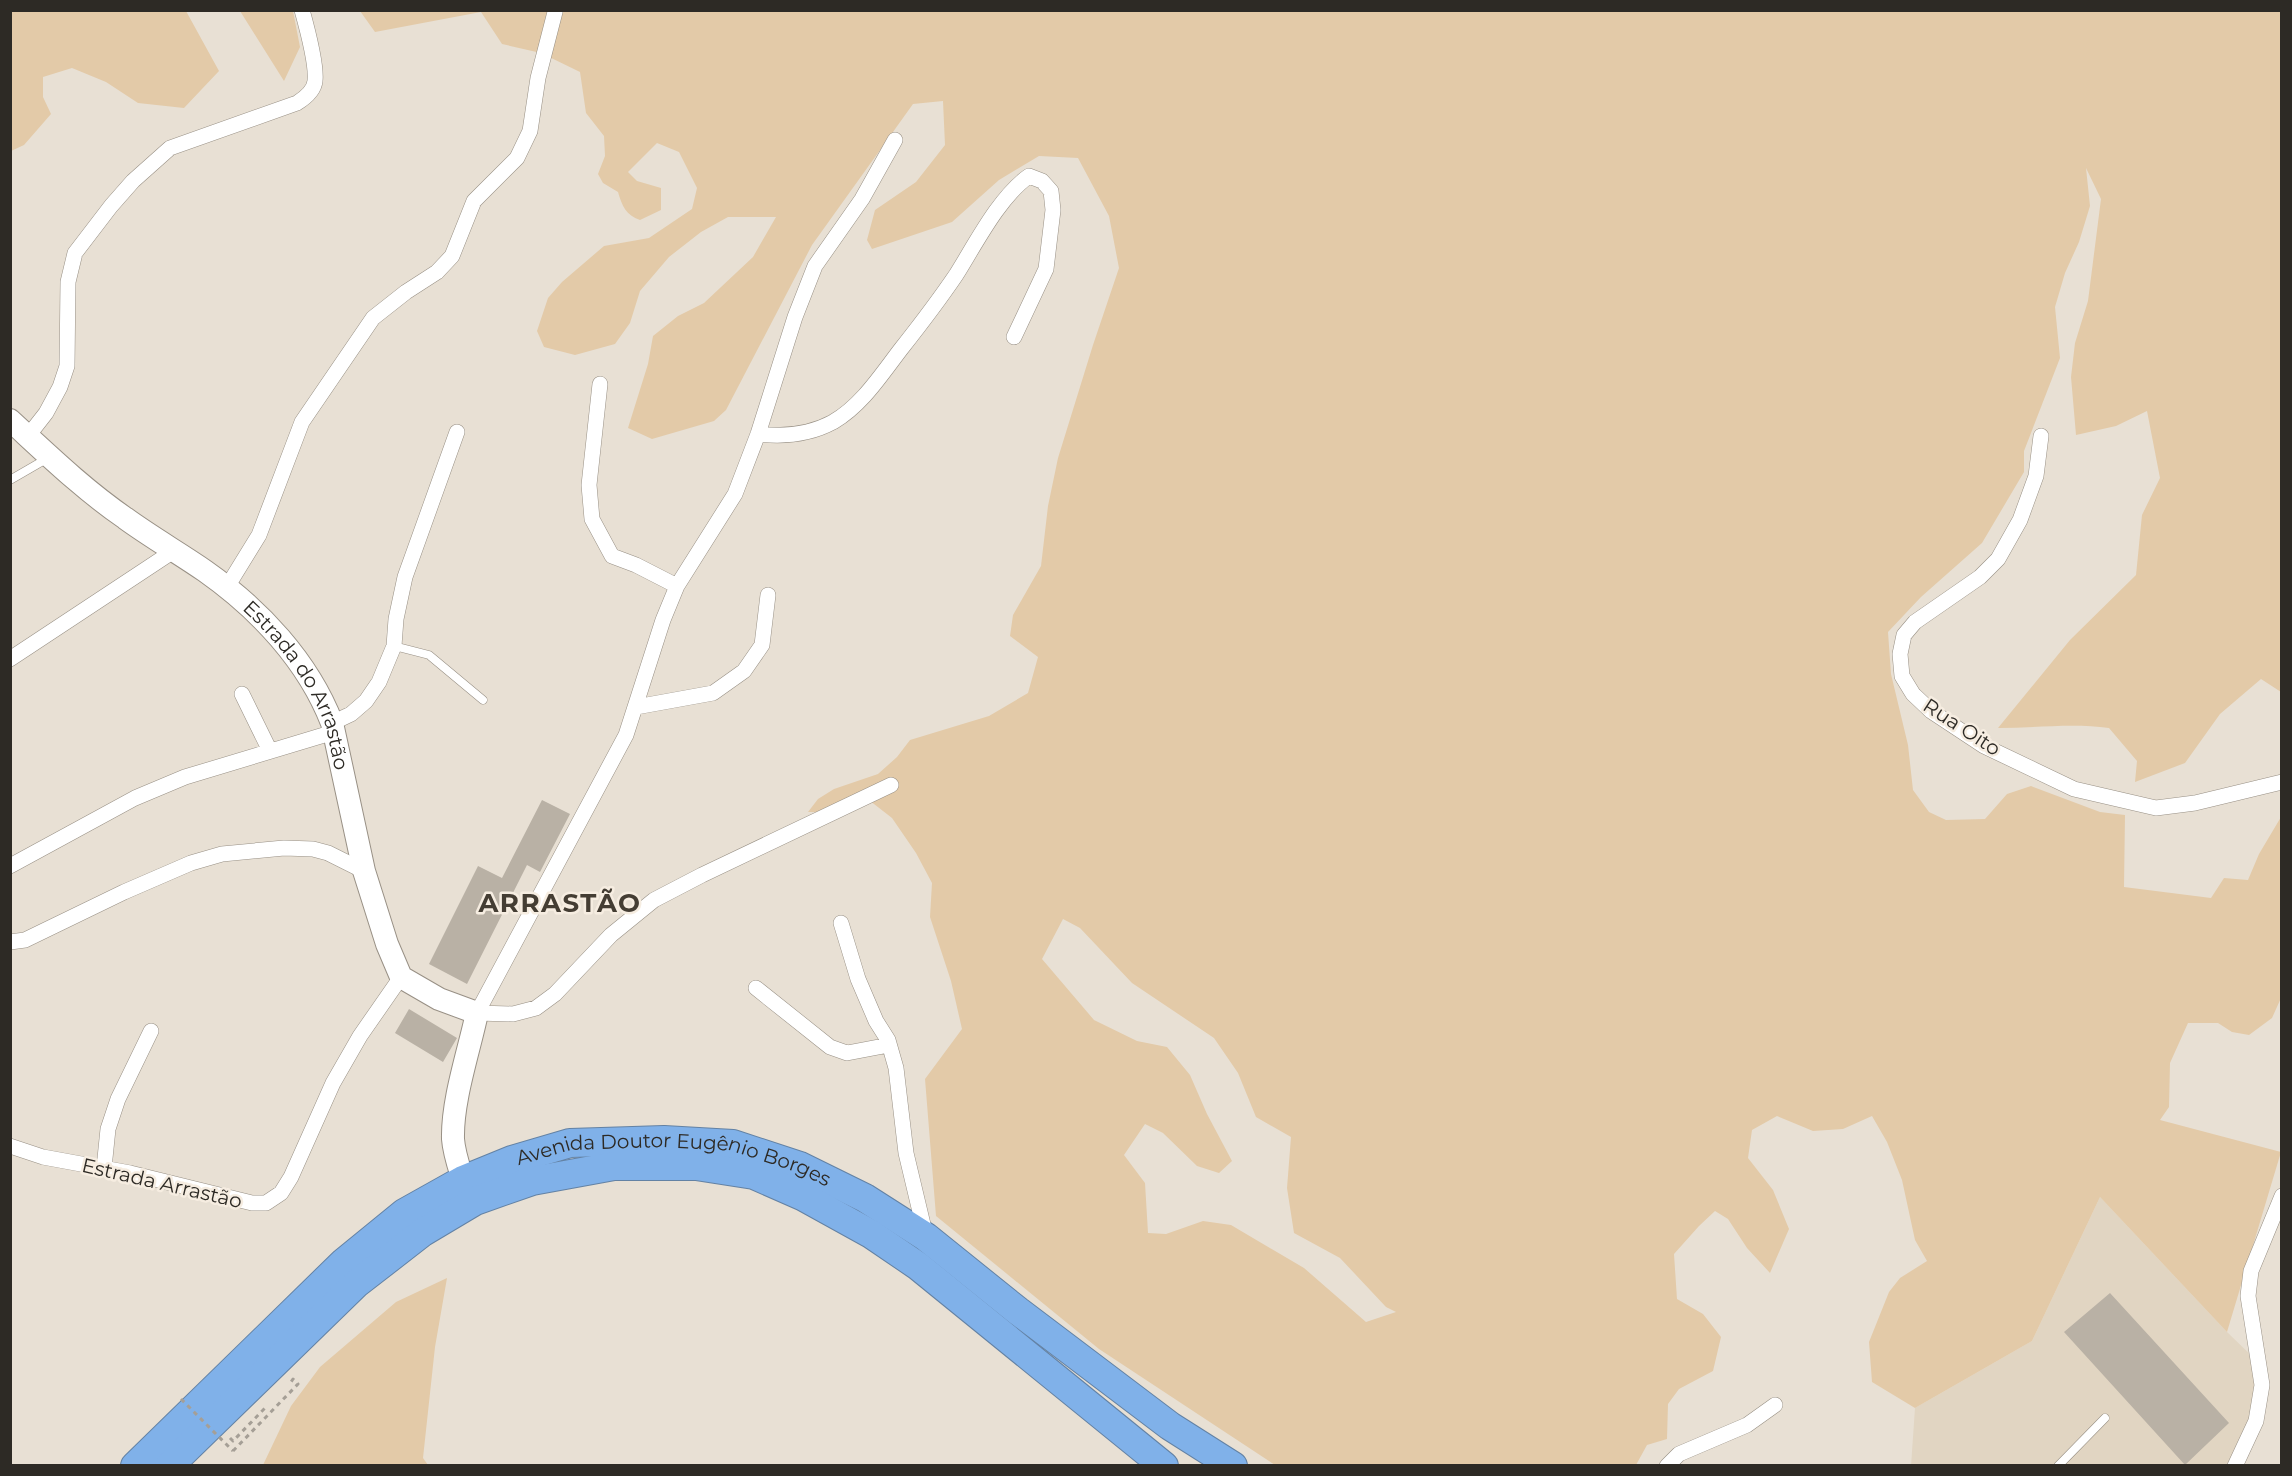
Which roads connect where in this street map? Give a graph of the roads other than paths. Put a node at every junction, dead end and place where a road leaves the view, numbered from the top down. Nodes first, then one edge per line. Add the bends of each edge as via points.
1 (302, 10) edge
2 (555, 12) edge
3 (895, 140) dead end
4 (1014, 337) dead end
5 (600, 384) dead end
6 (10, 420) edge
7 (457, 432) dead end
8 (758, 434) junction
9 (28, 436) junction
10 (2042, 436) dead end
11 (50, 457) junction
12 (10, 480) edge
13 (175, 550) junction
14 (677, 586) junction
15 (227, 587) junction
16 (768, 595) dead end
17 (394, 646) junction
18 (10, 659) edge
19 (242, 694) dead end
20 (483, 700) dead end
21 (636, 707) junction
22 (333, 728) junction
23 (270, 751) junction
24 (2282, 782) edge
25 (891, 785) dead end
26 (10, 866) edge
27 (364, 871) junction
28 (841, 923) dead end
29 (10, 942) edge
30 (401, 977) junction
31 (756, 988) dead end
32 (477, 1013) junction
33 (151, 1031) dead end
34 (889, 1045) junction
35 (10, 1146) edge
36 (104, 1168) junction
37 (463, 1180) junction
38 (2282, 1196) edge
39 (926, 1237) junction
40 (1775, 1405) dead end
41 (2106, 1418) dead end
42 (135, 1466) edge
43 (169, 1466) edge
44 (1164, 1466) edge
45 (1233, 1466) edge
46 (1667, 1466) edge
47 (2058, 1466) edge
48 (2235, 1466) edge

1 - 9 street via 311,41 315,82 308,95 297,103 170,148 133,181 75,253 68,282 67,366 46,413
2 - 15 street via 538,78 530,131 517,158 474,201 452,256 437,272 373,318 302,422 259,535
3 - 8 street via 862,199 815,266
4 - 8 street via 1046,269 1053,210 1051,191 1042,181 1029,177 1009,196 925,318 856,405 833,422 810,432 783,437
5 - 14 street via 589,485 591,519 612,556
6 - 9 street, Estrada do Arrastão
7 - 17 street via 405,577
8 - 14 street via 735,494
9 - 11 street, Estrada do Arrastão
10 - 24 street, Rua Oito via 2036,476 2020,520 1998,559 1980,577 1915,622 1904,635 1900,654 1902,676 1914,694 1931,711 1984,746 2074,789 2156,808
11 - 12 lane
11 - 13 street, Estrada do Arrastão via 124,518
13 - 15 street, Estrada do Arrastão
13 - 18 street
14 - 21 street
15 - 22 street, Estrada do Arrastão via 289,649 323,701
16 - 21 street via 762,645 744,671 713,693
17 - 20 lane via 429,655
17 - 22 street via 366,701
19 - 23 street
21 - 32 street via 626,735
22 - 23 street
22 - 27 street, Estrada do Arrastão
23 - 26 street via 185,777 135,798
25 - 32 street via 654,900 611,935 555,994 536,1008 513,1014
27 - 29 street via 313,849 222,854 142,884 25,940
27 - 30 street, Estrada do Arrastão
28 - 34 street via 858,979
30 - 32 street via 439,999
30 - 36 street, Estrada Arrastão via 333,1083 291,1177 273,1200 252,1203
31 - 34 street via 830,1047 847,1053
32 - 37 street via 455,1114 453,1140
33 - 36 street via 118,1099 108,1129
34 - 39 street via 896,1068 906,1153
35 - 36 street, Estrada Arrastão via 43,1157
37 - 39 highway, Avenida Doutor Eugênio Borges via 570,1143 664,1140 733,1144 800,1166 865,1198
37 - 42 highway, Avenida Doutor Eugênio Borges via 404,1213 344,1262
38 - 48 street via 2251,1271 2248,1296 2262,1385 2256,1421
39 - 45 highway, Avenida Doutor Eugênio Borges via 1161,1419
40 - 46 street via 1747,1425 1679,1454
41 - 47 lane
43 - 44 highway, Avenida Doutor Eugênio Borges via 356,1284 423,1232 475,1201 532,1181 614,1166 696,1166 754,1175 804,1197 871,1234 918,1266

